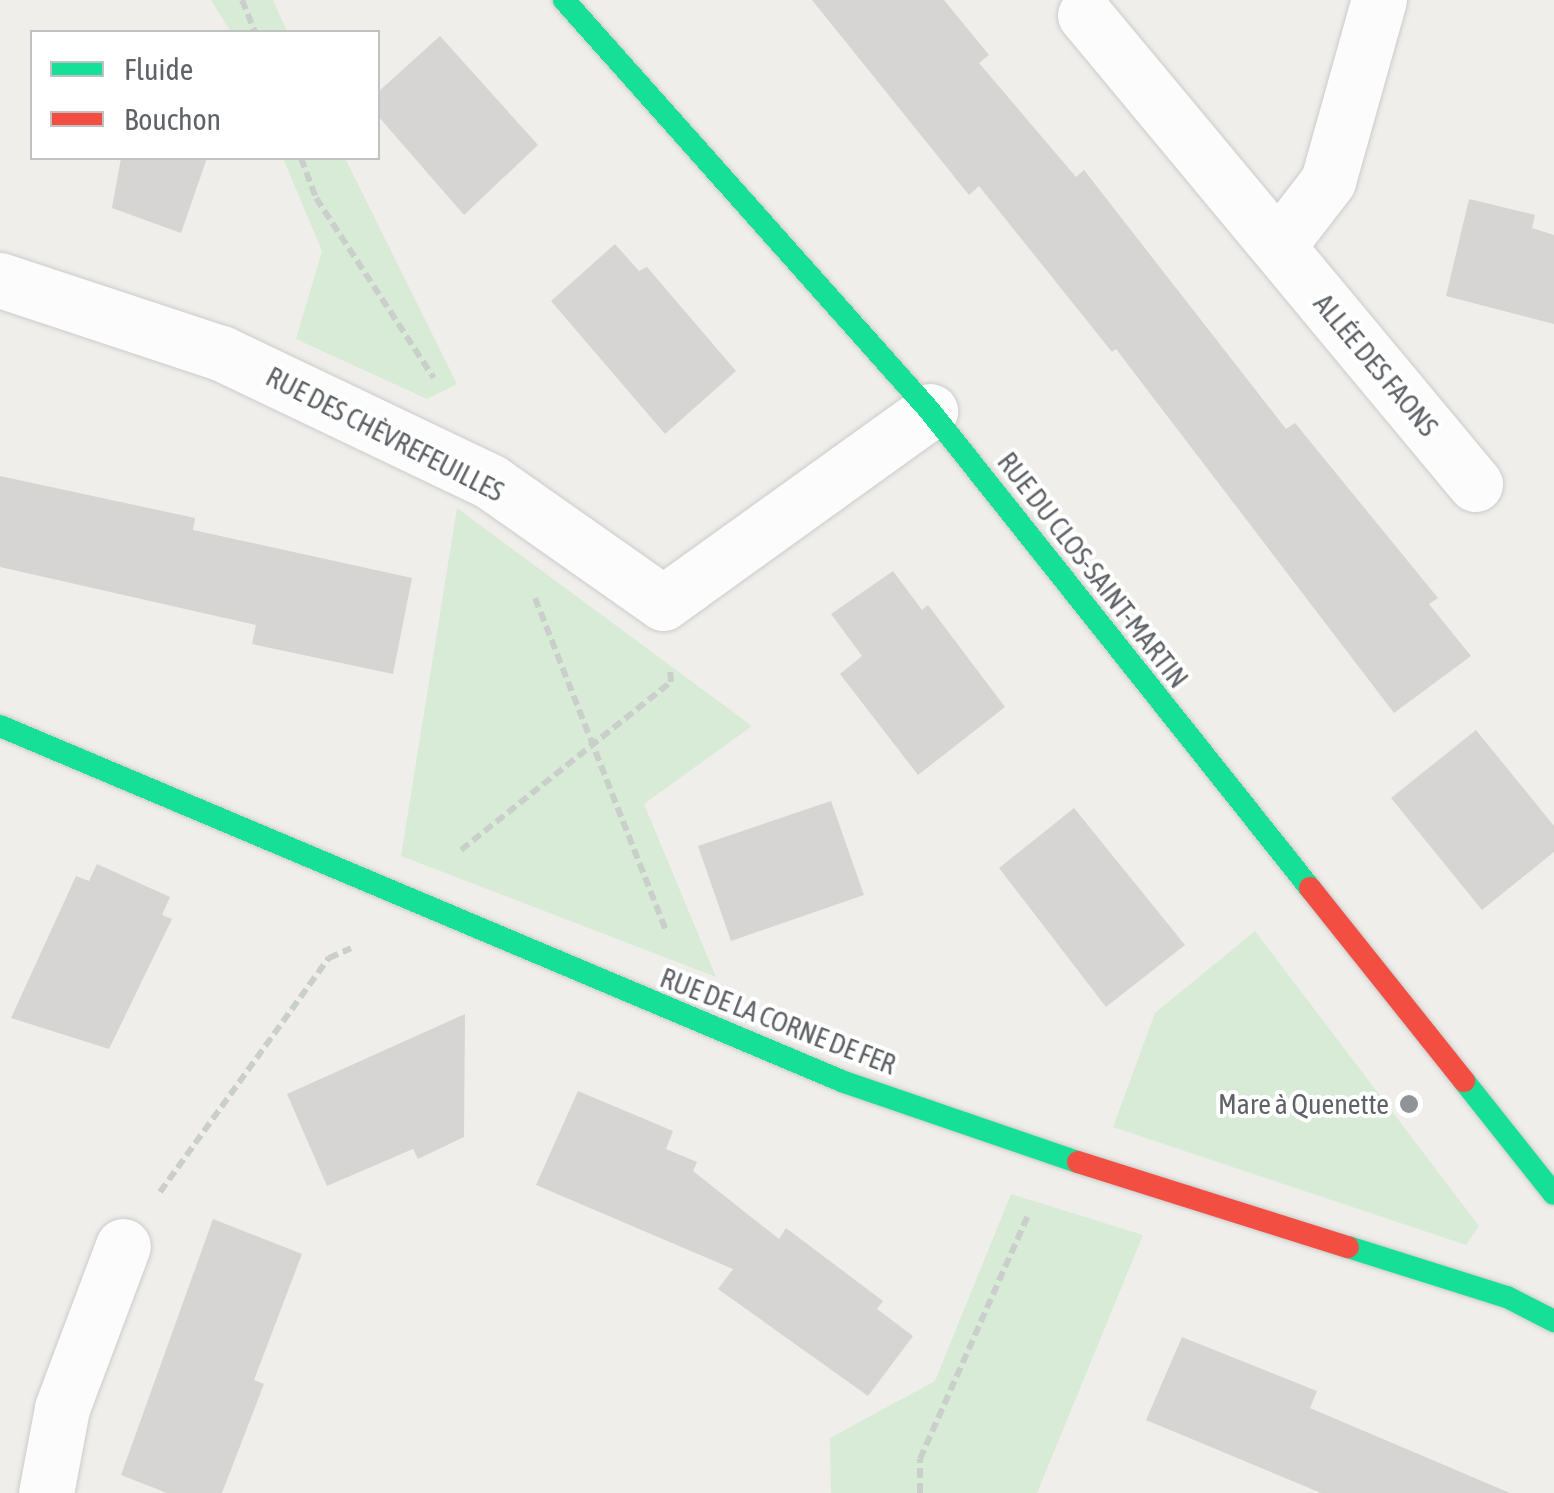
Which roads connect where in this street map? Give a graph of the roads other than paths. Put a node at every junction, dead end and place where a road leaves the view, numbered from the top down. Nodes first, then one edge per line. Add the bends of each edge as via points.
1 (564, 0) edge
2 (1379, 0) edge
3 (1085, 14) dead end
4 (1278, 246) junction
5 (0, 280) edge
6 (930, 411) junction
7 (1475, 484) dead end
8 (0, 726) edge
9 (1554, 1194) edge
10 (123, 1246) dead end
11 (1554, 1321) edge
12 (46, 1493) edge

1 - 6 street, RUE DU CLOS-SAINT-MARTIN
2 - 4 street via 1328,181
3 - 4 street, ALLÉE DES FAONS
4 - 7 street, ALLÉE DES FAONS
5 - 6 street, RUE DES CHÈVREFEUILLES via 221,353 491,482 663,603
6 - 9 street, RUE DU CLOS-SAINT-MARTIN
8 - 11 street, RUE DE LA CORNE DE FER via 704,1027 1054,1156 1507,1297
10 - 12 street via 62,1408

